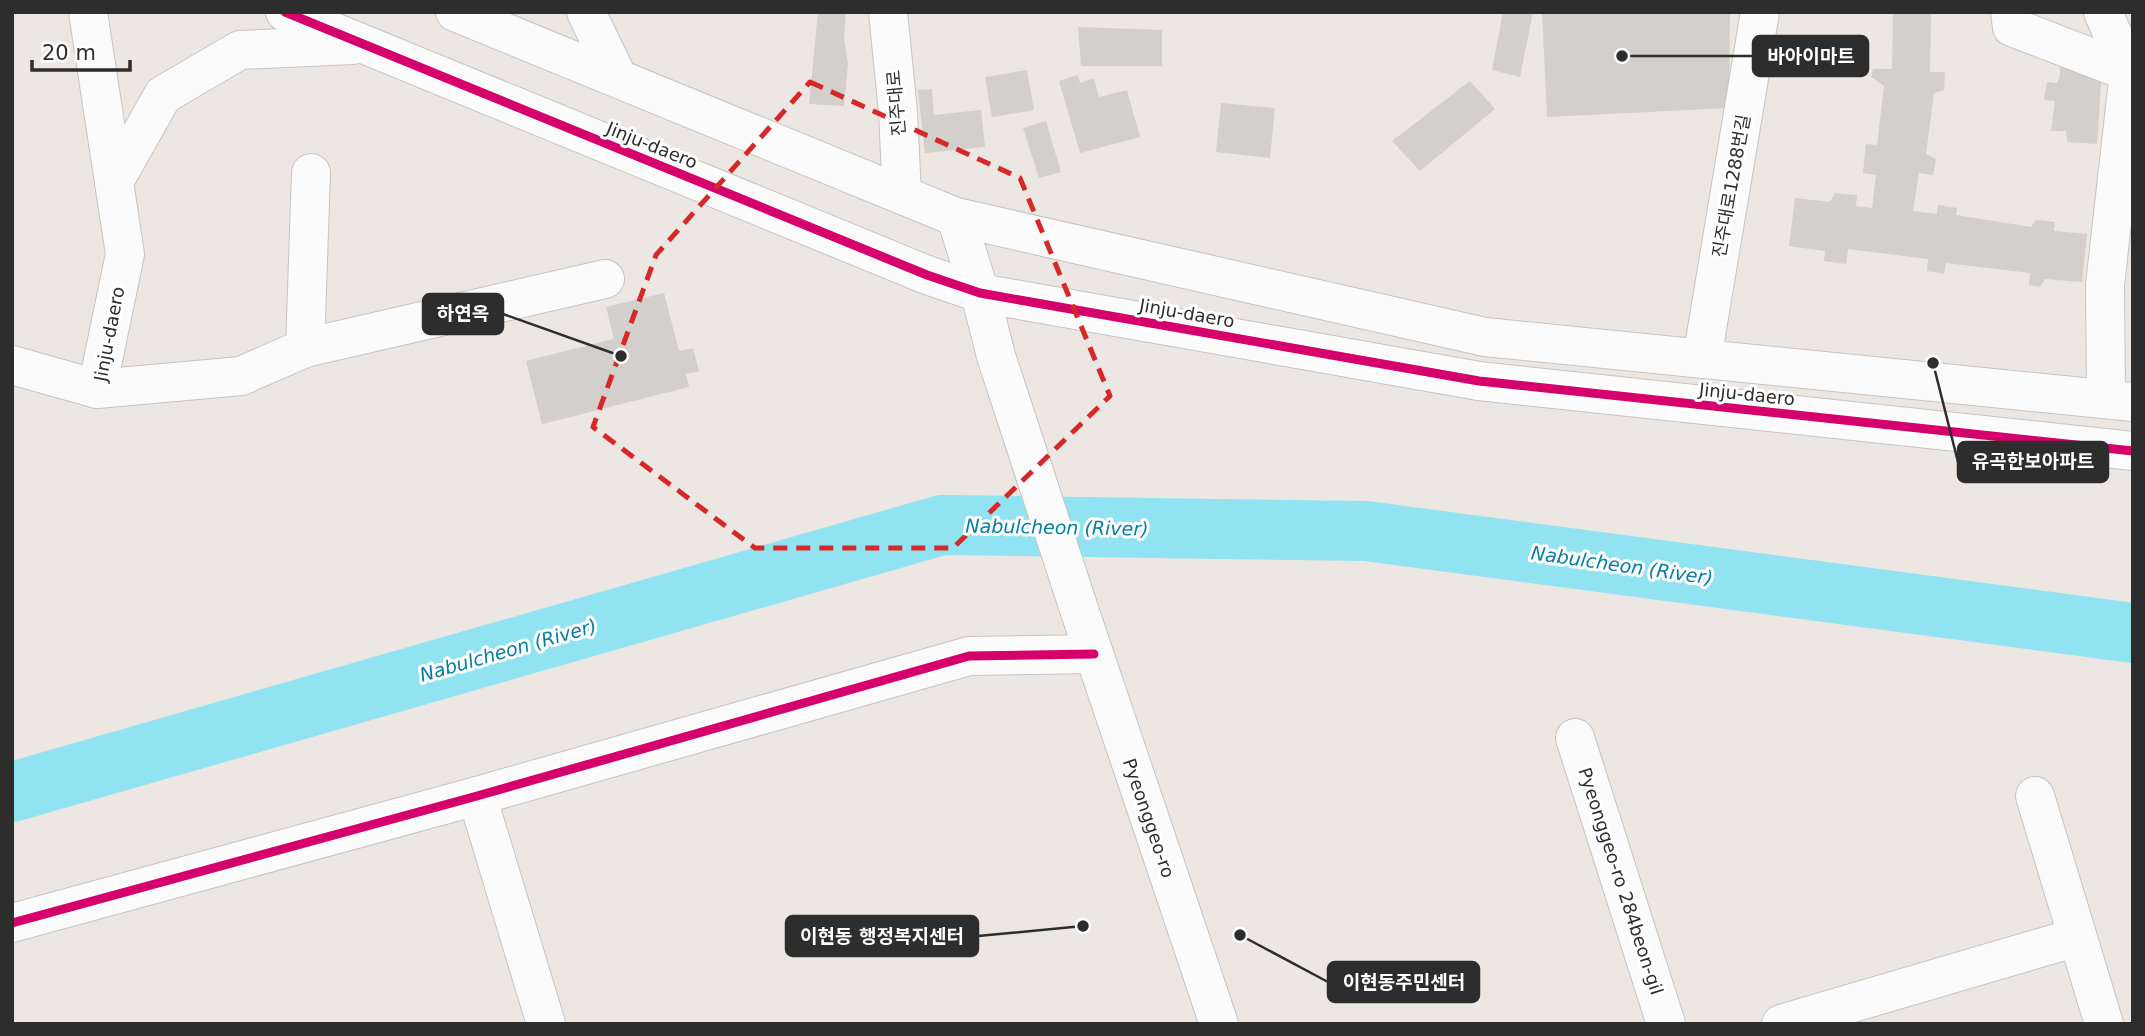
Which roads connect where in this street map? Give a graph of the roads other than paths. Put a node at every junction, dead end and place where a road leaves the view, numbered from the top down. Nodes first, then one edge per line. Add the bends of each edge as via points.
1 (88, 12) edge
2 (285, 12) edge
3 (455, 12) edge
4 (586, 12) edge
5 (888, 12) edge
6 (1760, 12) edge
7 (2010, 12) edge
8 (2103, 12) edge
9 (363, 44) junction
10 (2131, 74) edge
11 (618, 78) junction
12 (310, 173) dead end
13 (114, 182) junction
14 (902, 195) junction
15 (956, 217) junction
16 (605, 279) dead end
17 (979, 293) junction
18 (305, 348) junction
19 (1702, 359) junction
20 (12, 365) edge
21 (97, 389) junction
22 (2120, 400) edge
23 (2133, 451) edge
24 (1094, 654) junction
25 (1575, 738) dead end
26 (477, 796) junction
27 (2035, 796) dead end
28 (12, 923) edge
29 (2077, 937) junction
30 (1787, 1023) edge
31 (547, 1024) edge
32 (1219, 1024) edge
33 (1667, 1024) edge
34 (2104, 1024) edge

1 - 13 street, Jinju-daero
2 - 9 street, Jinju-daero
3 - 11 street, Jinju-daero
4 - 11 street
5 - 14 street, 진주대로
6 - 19 street, 진주대로1288번길
7 - 10 street via 2012,27
8 - 10 street
9 - 13 street via 240,50 163,95
9 - 17 street, Jinju-daero
10 - 22 street via 2105,285
11 - 14 street, Jinju-daero
12 - 18 street
13 - 21 street, Jinju-daero via 125,254
14 - 15 street, Jinju-daero
15 - 17 street
15 - 19 street, Jinju-daero via 1485,337
16 - 18 street, Jinju-daero
17 - 23 street, Jinju-daero via 1479,381
17 - 24 street, Pyeonggeo-ro
18 - 21 street, Jinju-daero via 241,376
19 - 22 street, Jinju-daero
20 - 21 street
24 - 26 street via 969,656
24 - 32 street, Pyeonggeo-ro
25 - 33 street, Pyeonggeo-ro 284beon-gil
26 - 28 street
26 - 31 street
27 - 29 street
29 - 30 street
29 - 34 street

